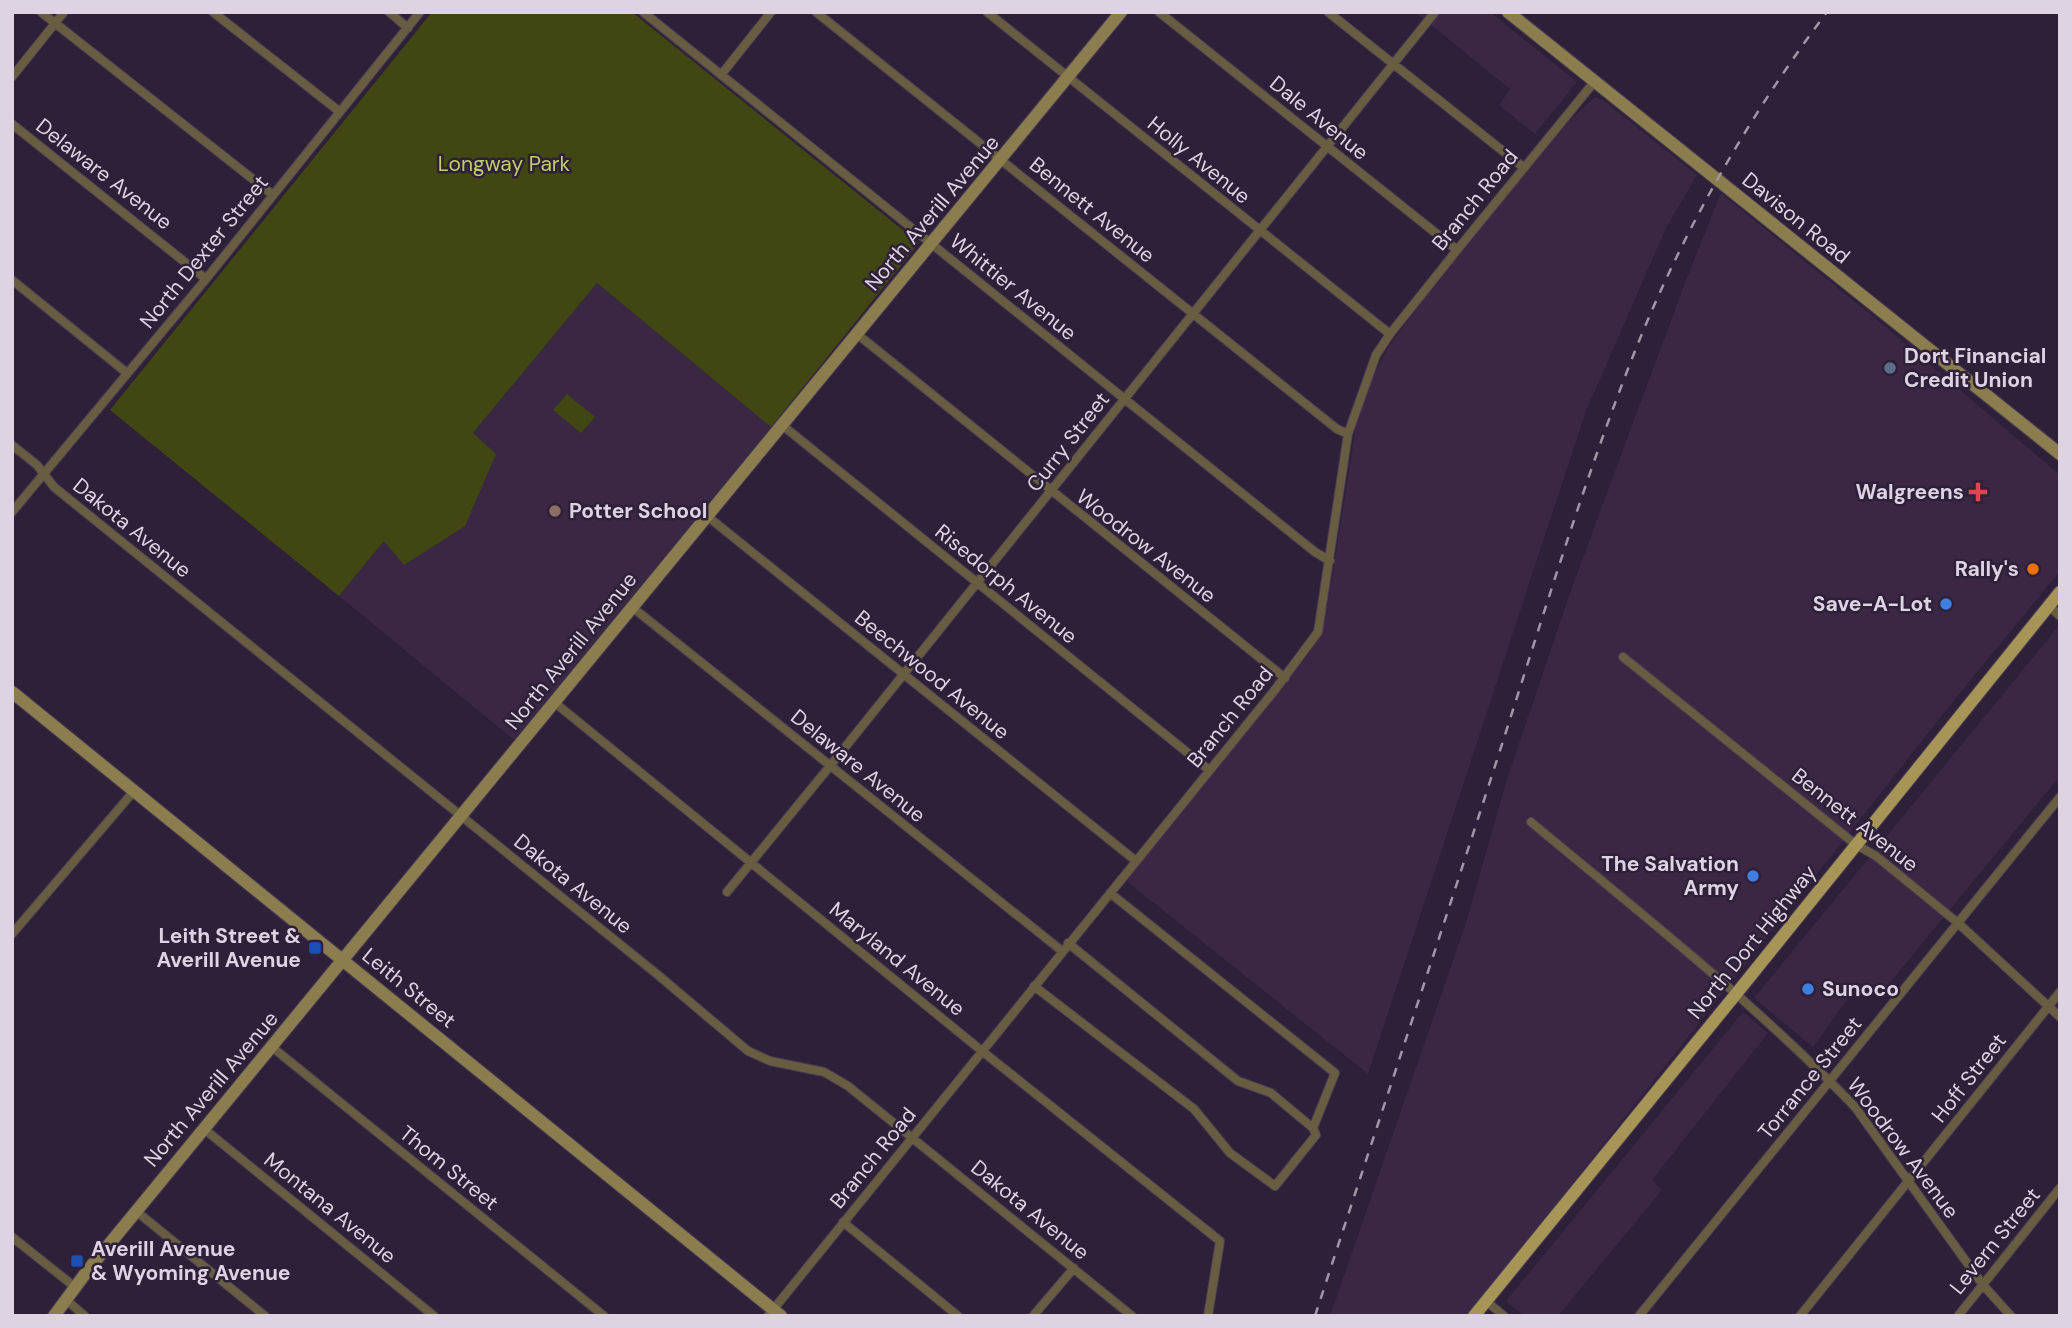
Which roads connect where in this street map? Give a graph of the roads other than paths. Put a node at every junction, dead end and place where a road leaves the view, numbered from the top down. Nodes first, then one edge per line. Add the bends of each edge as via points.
1 (41, 12) edge
2 (64, 12) edge
3 (213, 12) edge
4 (389, 12) edge
5 (420, 12) edge
6 (642, 12) edge
7 (771, 12) edge
8 (816, 12) edge
9 (987, 12) edge
10 (1121, 12) edge
11 (1159, 12) edge
12 (1328, 12) edge
13 (1435, 12) edge
14 (1508, 12) edge
15 (55, 23) junction
16 (408, 28) junction
17 (1393, 64) junction
18 (722, 75) junction
19 (12, 77) edge
20 (1068, 77) junction
21 (1595, 81) junction
22 (341, 112) junction
23 (12, 124) edge
24 (1326, 146) junction
25 (1001, 159) junction
26 (1523, 167) junction
27 (272, 195) junction
28 (1259, 230) junction
29 (930, 244) junction
30 (1457, 250) junction
31 (206, 279) junction
32 (12, 280) edge
33 (1193, 313) junction
34 (857, 334) junction
35 (1390, 334) junction
36 (127, 373) junction
37 (1124, 399) junction
38 (782, 425) junction
39 (1348, 434) junction
40 (12, 445) edge
41 (2060, 454) edge
42 (43, 474) junction
43 (1051, 492) junction
44 (12, 512) edge
45 (707, 516) junction
46 (1330, 561) junction
47 (976, 583) junction
48 (2060, 592) edge
49 (2048, 606) junction
50 (632, 607) junction
51 (2060, 616) edge
52 (1623, 657) dead end
53 (903, 675) junction
54 (1285, 678) junction
55 (12, 692) edge
56 (554, 702) junction
57 (830, 766) junction
58 (1209, 770) junction
59 (134, 791) junction
60 (2060, 797) edge
61 (462, 816) junction
62 (1531, 822) dead end
63 (1855, 844) junction
64 (1136, 861) junction
65 (752, 863) junction
66 (727, 892) dead end
67 (1110, 894) junction
68 (1958, 923) junction
69 (12, 934) edge
70 (1068, 943) junction
71 (1062, 951) junction
72 (342, 958) junction
73 (1034, 986) junction
74 (2060, 992) edge
75 (1736, 995) junction
76 (2049, 1006) junction
77 (2060, 1017) edge
78 (272, 1047) junction
79 (982, 1051) junction
80 (1830, 1081) junction
81 (203, 1128) junction
82 (1313, 1128) junction
83 (912, 1137) junction
84 (1909, 1182) junction
85 (2059, 1190) edge
86 (136, 1211) junction
87 (844, 1222) junction
88 (12, 1237) edge
89 (1074, 1268) junction
90 (1983, 1285) junction
91 (75, 1287) junction
92 (65, 1300) junction
93 (1486, 1301) junction
94 (774, 1314) edge
95 (54, 1316) edge
96 (85, 1316) edge
97 (265, 1316) edge
98 (434, 1316) edge
99 (604, 1316) edge
100 (958, 1316) edge
101 (1033, 1316) edge
102 (1132, 1316) edge
103 (1208, 1316) edge
104 (1474, 1316) edge
105 (1504, 1316) edge
106 (1639, 1316) edge
107 (1800, 1316) edge
108 (1958, 1316) edge
109 (2011, 1316) edge

1 - 15 street
2 - 15 street
3 - 22 street
4 - 16 street
5 - 16 street, North Dexter Street
6 - 18 street, Whittier Avenue
7 - 18 street
8 - 25 street, Bennett Avenue
9 - 20 street, Holly Avenue
10 - 20 street, North Averill Avenue
11 - 24 street, Dale Avenue
12 - 17 street
13 - 17 street, Curry Street
14 - 21 street, Davison Road
15 - 19 street
15 - 27 street
16 - 22 street, North Dexter Street
17 - 24 street, Curry Street
17 - 26 street
18 - 29 street, Whittier Avenue
20 - 25 street, North Averill Avenue
20 - 28 street, Holly Avenue
21 - 26 street, Branch Road
21 - 41 street, Davison Road
22 - 27 street, North Dexter Street
23 - 31 street, Delaware Avenue
24 - 28 street, Curry Street
24 - 30 street, Dale Avenue
25 - 29 street, North Averill Avenue
25 - 33 street, Bennett Avenue
26 - 30 street, Branch Road
27 - 31 street, North Dexter Street
28 - 33 street, Curry Street
28 - 35 street, Holly Avenue
29 - 34 street, North Averill Avenue
29 - 37 street, Whittier Avenue
30 - 35 street, Branch Road
31 - 36 street, North Dexter Street
32 - 36 street
33 - 37 street, Curry Street
33 - 39 street, Bennett Avenue
34 - 38 street, North Averill Avenue
34 - 43 street, Woodrow Avenue
35 - 39 street, Branch Road via 1376,355
36 - 42 street, North Dexter Street
37 - 43 street, Curry Street
37 - 46 street, Whittier Avenue
38 - 45 street, North Averill Avenue
38 - 47 street, Risedorph Avenue
39 - 46 street, Branch Road
40 - 42 street, Dakota Avenue
42 - 44 street, North Dexter Street
42 - 61 street, Dakota Avenue
43 - 47 street, Curry Street
43 - 54 street, Woodrow Avenue
45 - 50 street, North Averill Avenue
45 - 53 street, Beechwood Avenue
46 - 54 street, Branch Road via 1318,632
47 - 53 street, Curry Street
47 - 58 street, Risedorph Avenue
48 - 49 main road, North Dort Highway
49 - 51 street
49 - 63 main road, North Dort Highway
50 - 56 street, North Averill Avenue
50 - 57 street, Delaware Avenue
52 - 63 street, Bennett Avenue
53 - 57 street, Curry Street
53 - 64 street, Beechwood Avenue
54 - 58 street, Branch Road
55 - 59 street, Leith Street
56 - 61 street, North Averill Avenue
56 - 65 street, Maryland Avenue
57 - 65 street, Curry Street
57 - 71 street, Delaware Avenue
58 - 64 street, Branch Road
59 - 69 street
59 - 72 street, Leith Street
60 - 68 street, Torrance Street
61 - 72 street, North Averill Avenue
61 - 83 street, Dakota Avenue via 748,1051 770,1061 824,1072
62 - 75 street, Woodrow Avenue
63 - 68 street, Bennett Avenue
63 - 75 main road, North Dort Highway
64 - 67 street, Branch Road
65 - 66 street, Curry Street
65 - 79 street, Maryland Avenue
67 - 70 street, Branch Road
67 - 82 street via 1335,1073
68 - 76 street, Bennett Avenue
68 - 80 street, Torrance Street
70 - 71 street, Branch Road
70 - 82 street via 1238,1082 1271,1093
71 - 73 street, Branch Road
72 - 78 street, North Averill Avenue
72 - 94 street, Leith Street
73 - 79 street, Branch Road
73 - 82 street via 1194,1110 1230,1153 1275,1186 1316,1135
74 - 76 street, Hoff Street
75 - 80 street, Woodrow Avenue
75 - 93 main road, North Dort Highway
76 - 77 street, Bennett Avenue
76 - 84 street, Hoff Street
78 - 81 street, North Averill Avenue
78 - 99 street, Thom Street
79 - 83 street, Branch Road
79 - 103 street, Maryland Avenue via 1220,1241
80 - 84 street, Woodrow Avenue via 1855,1107
80 - 106 street, Torrance Street
81 - 86 street, North Averill Avenue
81 - 98 street, Montana Avenue
83 - 87 street, Branch Road
83 - 89 street, Dakota Avenue
84 - 90 street, Woodrow Avenue
84 - 107 street, Hoff Street
85 - 90 street, Levern Street
86 - 91 street, North Averill Avenue
86 - 97 street
87 - 94 street, Branch Road
87 - 100 street
88 - 91 street
89 - 101 street
89 - 102 street, Dakota Avenue
90 - 108 street, Levern Street
90 - 109 street, Woodrow Avenue
91 - 92 street, North Averill Avenue
92 - 95 street, North Averill Avenue
92 - 96 street
93 - 104 main road, North Dort Highway
93 - 105 street

